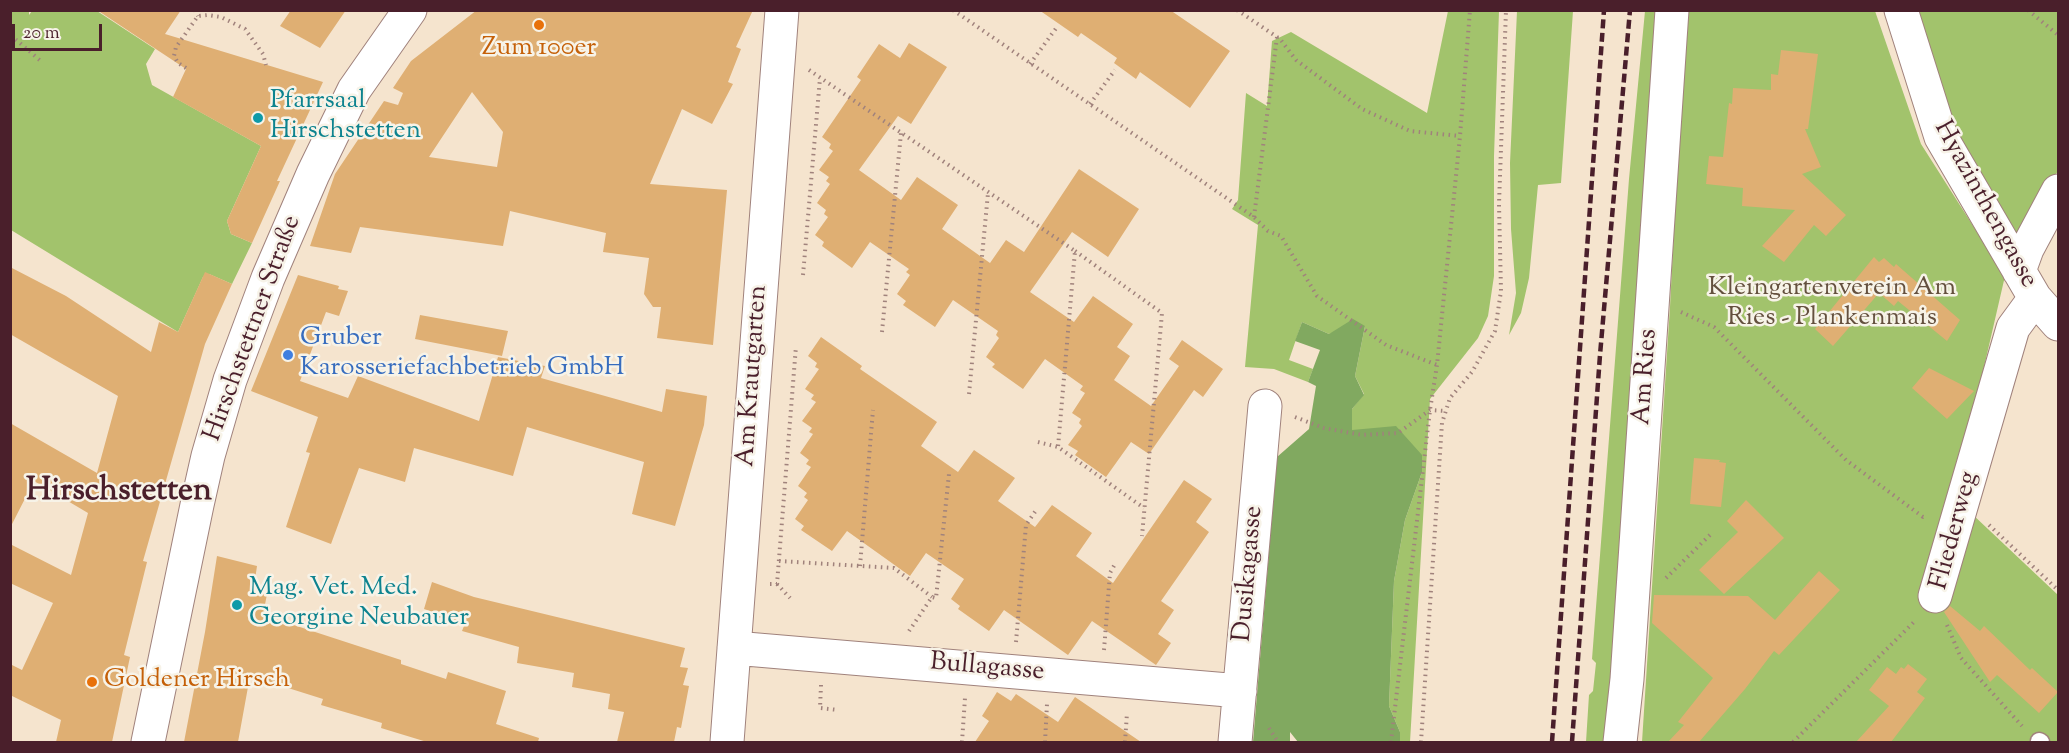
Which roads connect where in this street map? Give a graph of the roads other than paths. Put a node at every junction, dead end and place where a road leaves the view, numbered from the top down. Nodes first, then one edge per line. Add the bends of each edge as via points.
1 (410, 10) edge
2 (782, 10) edge
3 (1672, 10) edge
4 (1901, 10) edge
5 (2058, 191) edge
6 (2027, 284) junction
7 (2058, 324) edge
8 (1265, 406) road end
9 (1925, 608) road end
10 (734, 648) junction
11 (1240, 691) junction
12 (148, 742) edge
13 (727, 742) edge
14 (1235, 742) edge
15 (1620, 742) edge

1 - 12 street, Hirschstettner Straße via 354,90 323,153 268,278 230,380 196,505
2 - 10 street, Am Krautgarten
3 - 15 street, Am Ries
4 - 6 street, Hyazinthengasse via 1941,137
5 - 6 street, Fliederweg via 2027,249
6 - 7 street, Hyazinthengasse
6 - 9 street, Fliederweg via 1964,502
8 - 11 street, Dusikagasse
10 - 11 street, Bullagasse
10 - 13 street, Am Krautgarten
11 - 14 street, Dusikagasse

